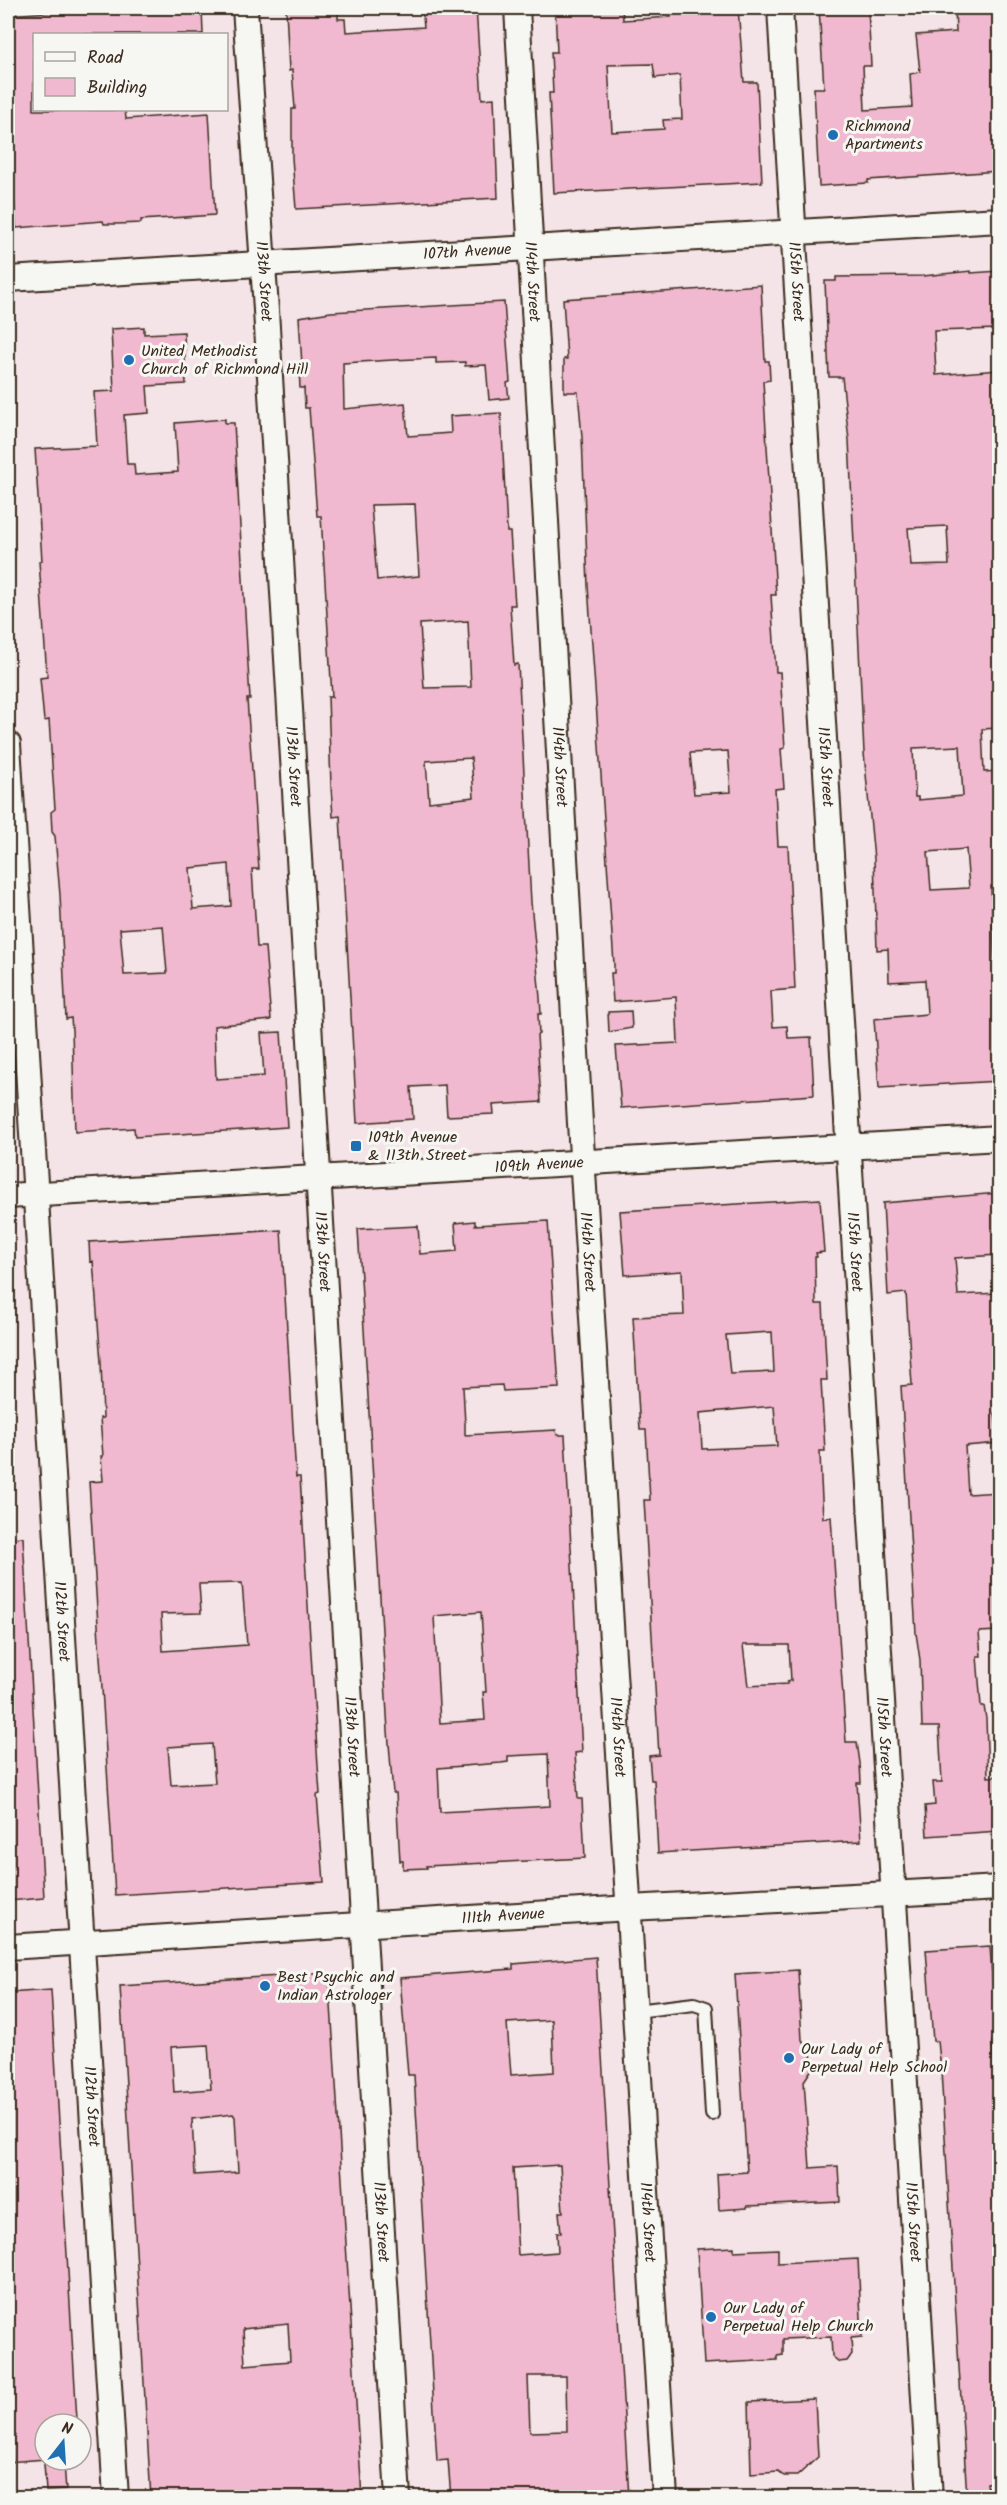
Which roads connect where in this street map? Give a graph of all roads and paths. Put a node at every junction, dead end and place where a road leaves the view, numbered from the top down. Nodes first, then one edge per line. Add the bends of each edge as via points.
1 (245, 8) edge
2 (517, 8) edge
3 (780, 8) edge
4 (999, 220) edge
5 (793, 233) junction
6 (532, 249) junction
7 (263, 264) junction
8 (8, 279) edge
9 (8, 744) edge
10 (999, 1138) edge
11 (848, 1146) junction
12 (583, 1162) junction
13 (318, 1179) junction
14 (36, 1194) junction
15 (8, 1196) edge
16 (999, 1888) edge
17 (893, 1894) junction
18 (630, 1908) junction
19 (363, 1926) junction
20 (82, 1942) junction
21 (8, 1947) edge
22 (636, 2011) junction
23 (712, 2114) dead end
24 (116, 2498) edge
25 (398, 2498) edge
26 (665, 2498) edge
27 (930, 2498) edge

1 - 7 street, 113th Street
2 - 6 street, 114th Street
3 - 5 street, 115th Street
4 - 5 street, 107th Avenue
5 - 6 street, 107th Avenue
5 - 11 street, 115th Street
6 - 7 street, 107th Avenue
6 - 12 street, 114th Street
7 - 8 street, 107th Avenue
7 - 13 street, 113th Street
9 - 14 street, 112th Street
10 - 11 street, 109th Avenue
11 - 12 street, 109th Avenue
11 - 17 street, 115th Street
12 - 13 street, 109th Avenue
12 - 18 street, 114th Street
13 - 14 street, 109th Avenue
13 - 19 street, 113th Street
14 - 15 street, 109th Avenue
14 - 20 street, 112th Street
16 - 17 street, 111th Avenue
17 - 18 street, 111th Avenue
17 - 27 street, 115th Street
18 - 19 street, 111th Avenue
18 - 22 street, 114th Street
19 - 20 street, 111th Avenue
19 - 25 street, 113th Street
20 - 21 street, 111th Avenue
20 - 24 street, 112th Street
22 - 23 lane via 694,2004 706,2008
22 - 26 street, 114th Street

